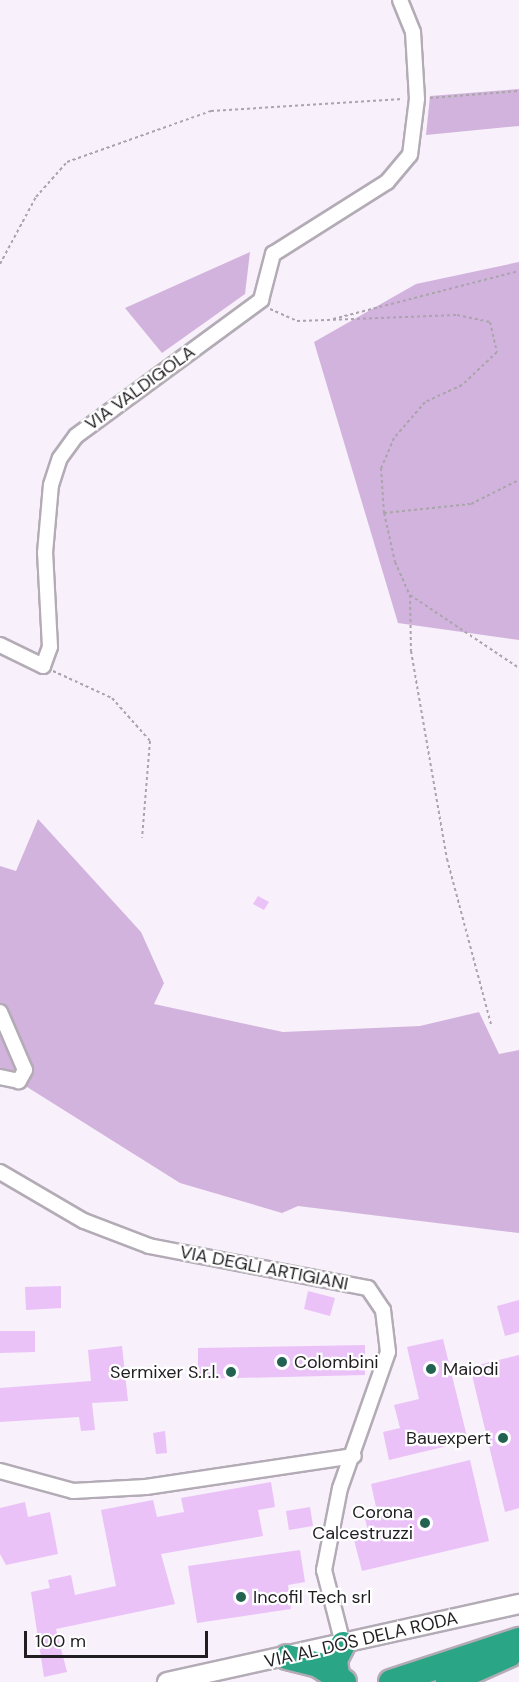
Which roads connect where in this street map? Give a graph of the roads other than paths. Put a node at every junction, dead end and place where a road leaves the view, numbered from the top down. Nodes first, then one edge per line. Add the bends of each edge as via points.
1 (400, 0) edge
2 (0, 645) edge
3 (0, 1012) edge
4 (0, 1077) edge
5 (0, 1172) edge
6 (354, 1456) junction
7 (0, 1471) edge
8 (519, 1604) edge
9 (519, 1640) edge
10 (343, 1644) junction
11 (519, 1651) edge
12 (287, 1657) junction
13 (519, 1659) edge
14 (340, 1679) edge
15 (167, 1682) edge
16 (390, 1682) edge
17 (448, 1682) edge
18 (465, 1682) edge

1 - 2 street, VIA VALDIGOLA via 413,32 417,99 410,155 397,173 273,254 261,300 76,436 60,458 51,485 45,553 50,647 43,666
3 - 4 street via 25,1070 19,1081
5 - 6 street, VIA DEGLI ARTIGIANI via 84,1221 149,1246 368,1288 383,1310 388,1352
6 - 7 street via 146,1487 73,1491
6 - 10 street, VIA DEGLI ARTIGIANI via 340,1488 324,1570
8 - 10 main road, VIA AL DOS DELA RODA
9 - 16 highway
10 - 12 main road, VIA AL DOS DELA RODA
10 - 14 highway via 335,1660
11 - 17 highway
12 - 14 highway
12 - 15 main road, VIA AL DOS DELA RODA
13 - 18 highway

